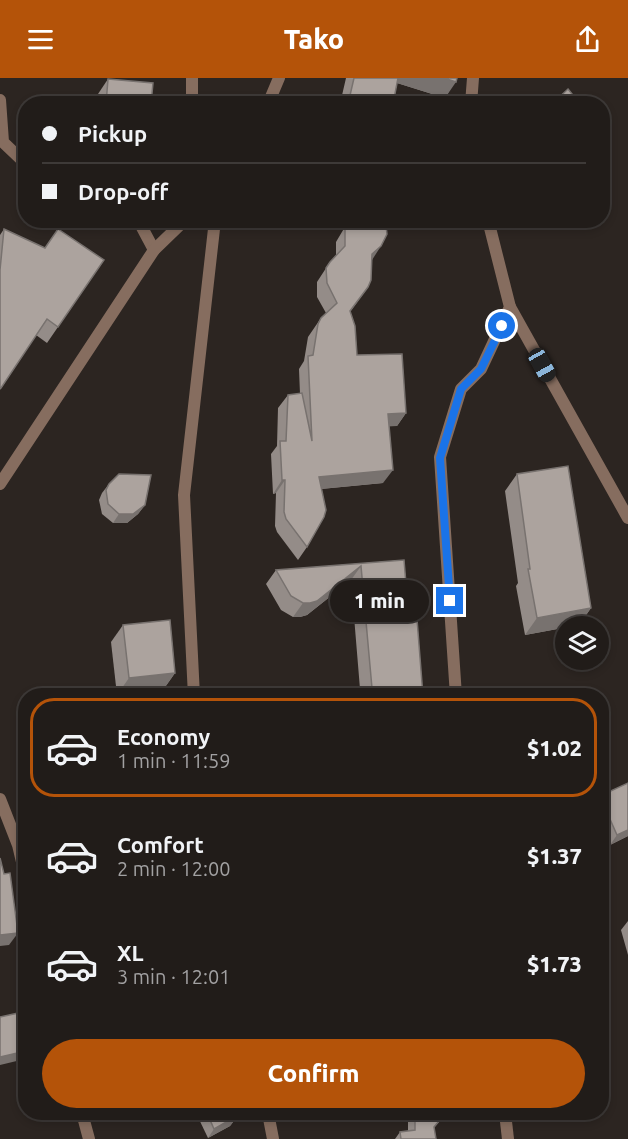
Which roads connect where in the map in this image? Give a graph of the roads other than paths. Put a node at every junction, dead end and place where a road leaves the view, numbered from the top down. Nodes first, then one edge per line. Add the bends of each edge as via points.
1 (192, 78) edge
2 (279, 78) edge
3 (473, 78) edge
4 (192, 96) edge
5 (271, 96) edge
6 (472, 96) edge
7 (0, 100) edge
8 (18, 156) edge
9 (142, 228) edge
10 (177, 228) edge
11 (214, 228) edge
12 (490, 228) edge
13 (154, 250) junction
14 (510, 307) junction
15 (0, 484) edge
16 (628, 518) edge
17 (194, 688) edge
18 (455, 688) edge
19 (0, 799) edge
20 (18, 845) edge
21 (84, 1120) edge
22 (269, 1120) edge
23 (506, 1120) edge
24 (89, 1139) edge
25 (273, 1139) edge
26 (508, 1139) edge

1 - 4 street
2 - 5 street
3 - 6 street
7 - 8 street via 3,142
9 - 13 street
10 - 13 street
11 - 17 street via 184,495
12 - 14 street
13 - 15 street
14 - 16 street
14 - 18 street via 481,369 461,389 440,458
19 - 20 street
21 - 24 street
22 - 25 street
23 - 26 street

